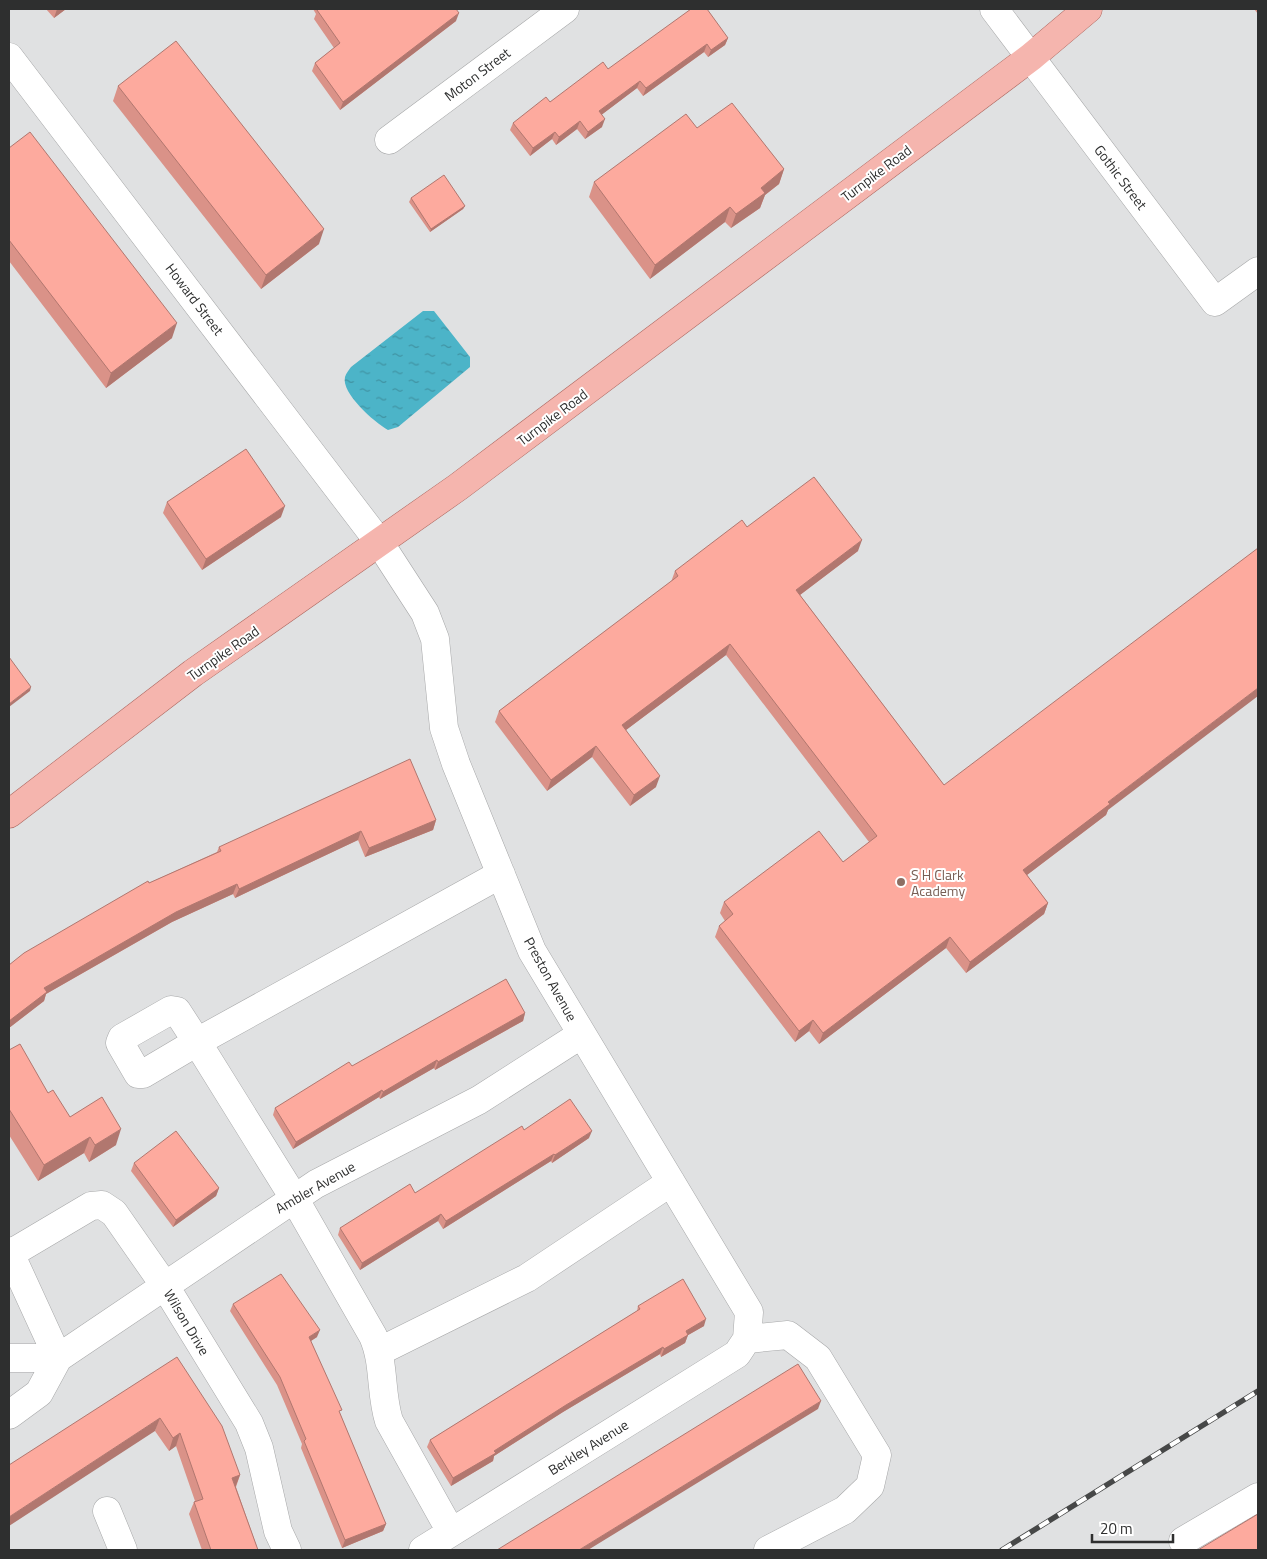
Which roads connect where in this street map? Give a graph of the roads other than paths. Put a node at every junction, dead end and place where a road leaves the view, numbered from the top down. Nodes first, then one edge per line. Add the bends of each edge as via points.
1 (565, 9) edge
2 (994, 9) edge
3 (1088, 9) edge
4 (9, 57) edge
5 (1031, 57) junction
6 (389, 140) dead end
7 (1258, 271) edge
8 (378, 542) junction
9 (9, 814) edge
10 (501, 874) junction
11 (582, 1034) junction
12 (671, 1182) junction
13 (294, 1198) junction
14 (9, 1252) edge
15 (165, 1286) junction
16 (747, 1339) junction
17 (380, 1352) junction
18 (9, 1358) edge
19 (58, 1358) junction
20 (9, 1415) edge
21 (1258, 1496) edge
22 (107, 1511) dead end
23 (451, 1532) junction
24 (1183, 1541) dead end
25 (123, 1550) edge
26 (287, 1550) edge
27 (423, 1550) edge
28 (768, 1550) edge

1 - 6 street, Moton Street
2 - 5 street, Gothic Street
3 - 5 main road, Turnpike Road
4 - 8 street, Howard Street
5 - 7 street, Gothic Street via 1215,302
5 - 8 main road, Turnpike Road via 458,487
8 - 9 main road, Turnpike Road via 193,673
8 - 10 street, Preston Avenue via 425,613 436,639 444,728
10 - 11 street, Preston Avenue via 532,951
10 - 13 street via 197,1042
11 - 12 street, Preston Avenue
11 - 13 street, Ambler Avenue via 479,1100
12 - 16 street, Preston Avenue via 749,1312
12 - 17 street via 527,1278
13 - 15 street, Ambler Avenue
13 - 17 street
14 - 15 street, Wilson Drive via 91,1206 102,1205 114,1213
14 - 19 street
15 - 19 street, Ambler Avenue
15 - 26 street, Wilson Drive via 249,1423 259,1448 278,1531
16 - 23 street, Berkley Avenue via 737,1354
16 - 28 street via 788,1335 818,1358 876,1455 870,1486 845,1510
17 - 23 street via 383,1404 389,1421
18 - 19 street
19 - 20 street, Ambler Avenue via 39,1393
21 - 24 street
22 - 25 street
23 - 27 street, Berkley Avenue

